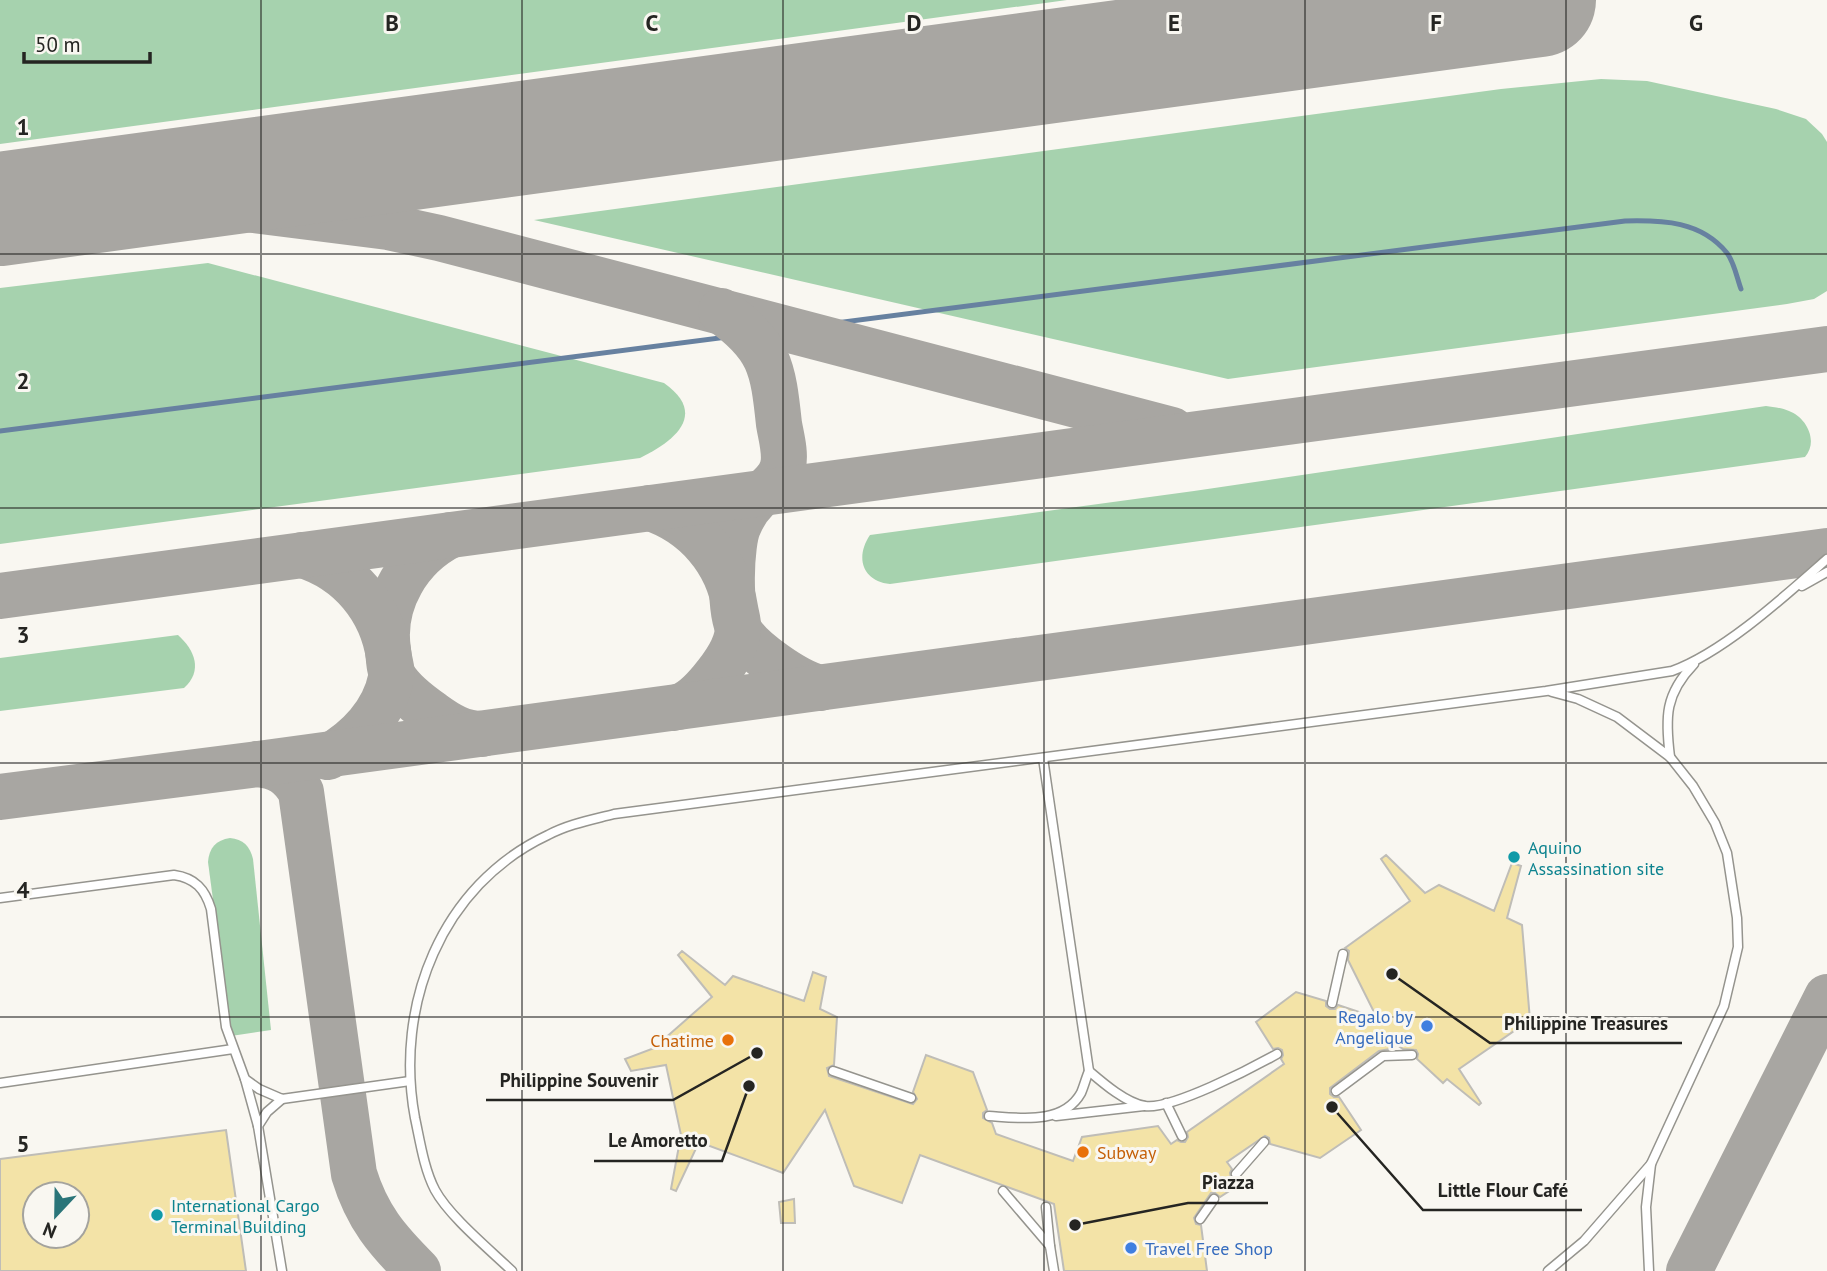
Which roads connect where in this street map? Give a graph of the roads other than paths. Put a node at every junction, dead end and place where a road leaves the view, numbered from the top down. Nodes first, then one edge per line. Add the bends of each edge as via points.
1 (1827, 559) edge
2 (1827, 572) edge
3 (1788, 594) junction
4 (1698, 659) junction
5 (1546, 691) junction
6 (1670, 757) junction
7 (1043, 758) junction
8 (0, 898) edge
9 (1343, 954) dead end
10 (1332, 1003) dead end
11 (233, 1049) junction
12 (1277, 1054) dead end
13 (1412, 1055) dead end
14 (833, 1071) dead end
15 (1089, 1072) junction
16 (245, 1079) junction
17 (410, 1081) junction
18 (0, 1083) edge
19 (1336, 1091) dead end
20 (911, 1098) dead end
21 (282, 1099) junction
22 (1166, 1103) junction
23 (1145, 1106) junction
24 (989, 1116) dead end
25 (1053, 1116) junction
26 (258, 1126) junction
27 (1182, 1136) dead end
28 (1264, 1142) dead end
29 (1651, 1164) junction
30 (1236, 1174) dead end
31 (1003, 1191) dead end
32 (1214, 1199) dead end
33 (1046, 1208) dead end
34 (1200, 1219) dead end
35 (1050, 1246) junction
36 (282, 1271) edge
37 (512, 1271) edge
38 (1054, 1271) edge
39 (1548, 1271) edge
40 (1649, 1271) edge

1 - 3 lane
2 - 3 lane
3 - 4 lane
4 - 5 lane via 1661,673
4 - 6 lane via 1672,693 1667,731
5 - 6 lane via 1617,717
5 - 7 lane
6 - 29 lane via 1715,823 1727,853 1738,947 1724,1006
7 - 15 lane
7 - 17 lane via 614,814 546,836 487,879 457,911 440,939 413,1014
8 - 11 lane via 187,877 207,895 211,909
9 - 10 lane
11 - 16 lane
11 - 18 lane
12 - 22 lane
13 - 19 lane via 1383,1056
14 - 20 lane
15 - 23 lane
15 - 25 lane via 1074,1101
16 - 21 lane
16 - 26 lane
17 - 21 lane
17 - 37 lane via 436,1193
21 - 26 lane
22 - 23 lane
22 - 27 lane
23 - 25 lane
24 - 25 lane
26 - 36 lane
28 - 30 lane
29 - 39 lane via 1584,1241
29 - 40 lane via 1646,1207
31 - 35 lane
32 - 34 lane
33 - 35 lane
35 - 38 lane

